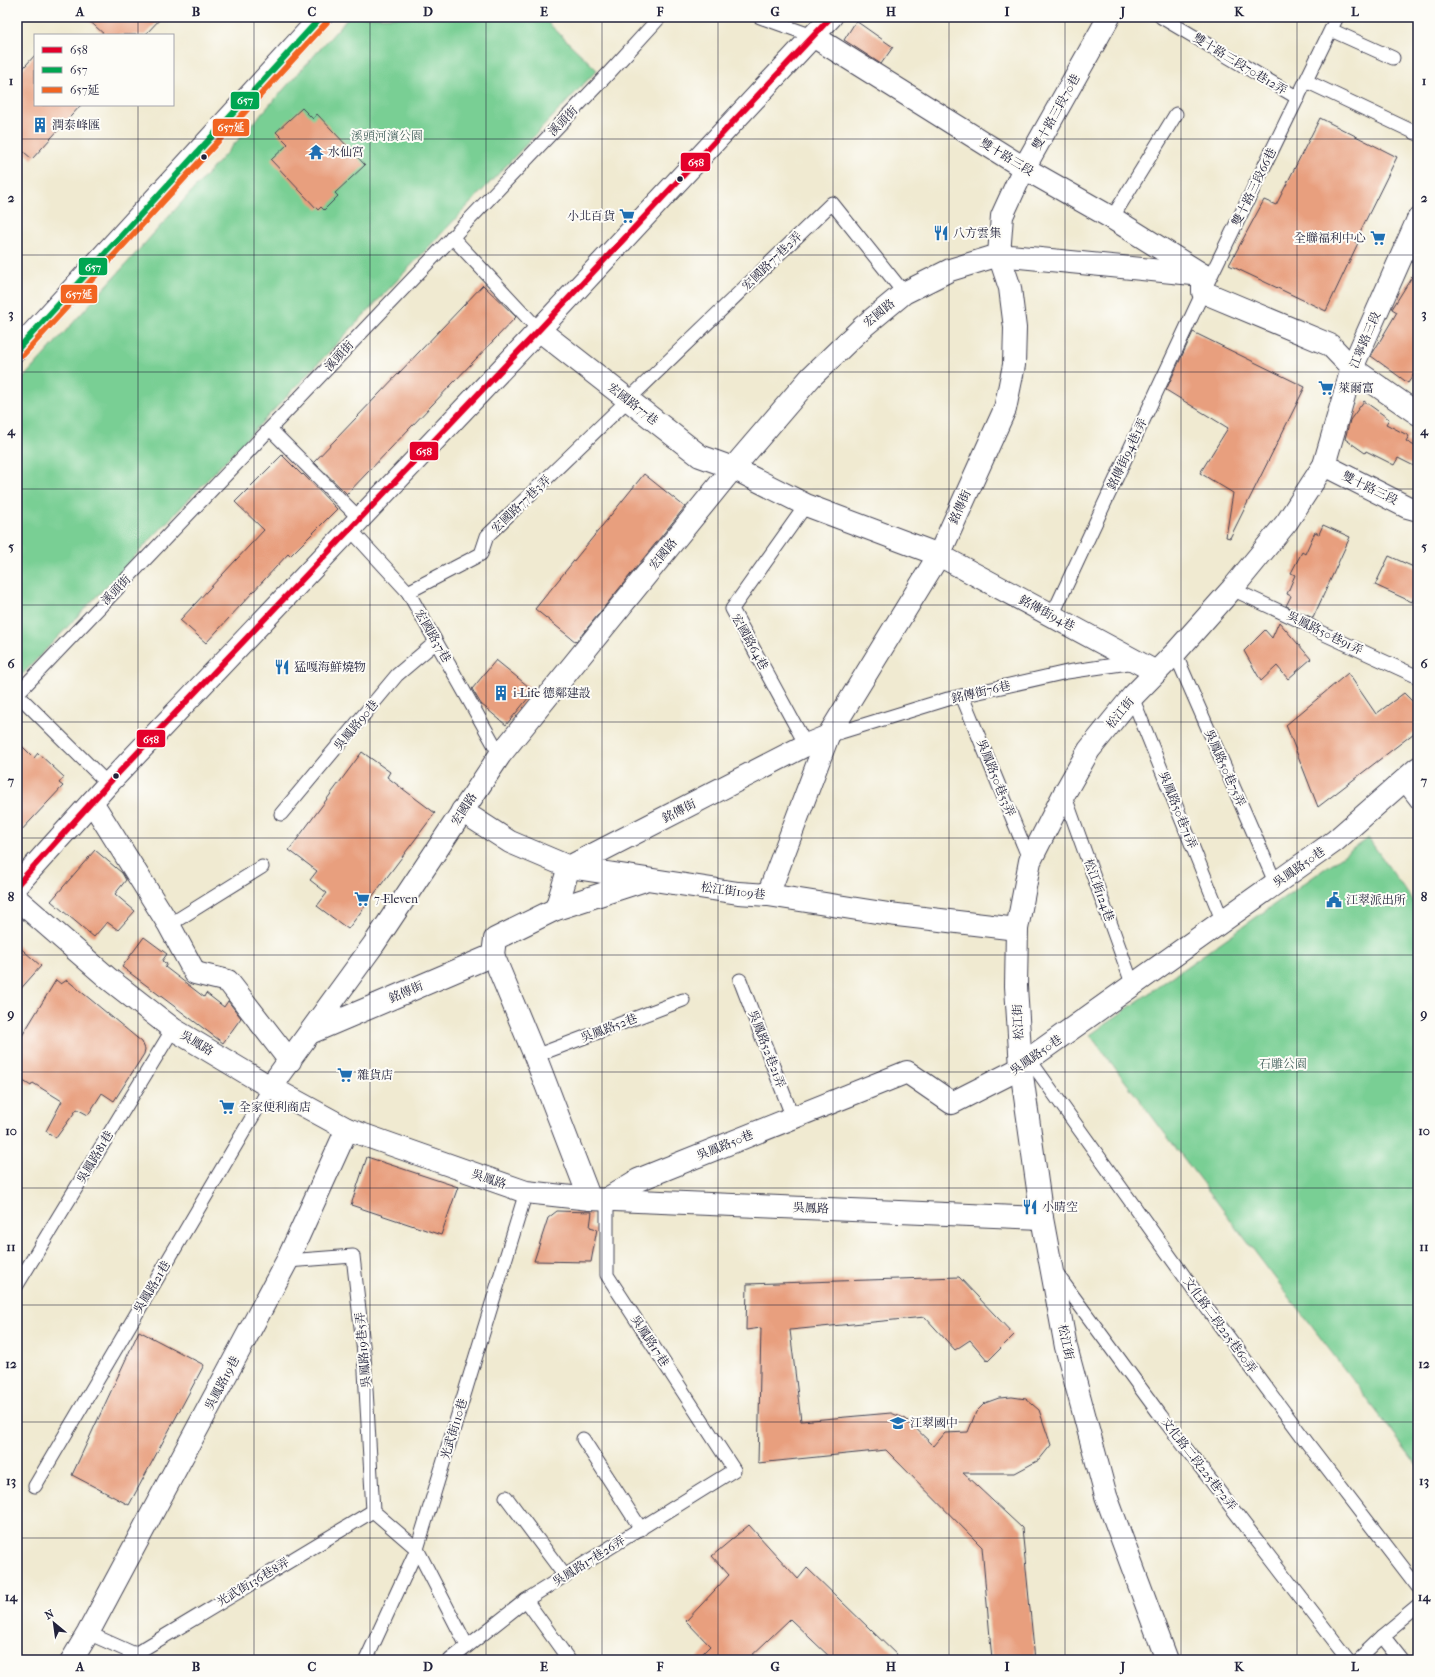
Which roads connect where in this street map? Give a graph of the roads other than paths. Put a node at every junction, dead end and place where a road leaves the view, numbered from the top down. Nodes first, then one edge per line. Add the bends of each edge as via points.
1 (660, 17) edge
2 (760, 17) edge
3 (831, 17) edge
4 (1109, 17) edge
5 (1161, 17) edge
6 (1337, 17) edge
7 (317, 18) edge
8 (1331, 30) junction
9 (813, 36) junction
10 (1393, 58) dead end
11 (1306, 82) junction
12 (1298, 98) junction
13 (1176, 114) dead end
14 (1418, 134) edge
15 (1024, 168) junction
16 (1112, 218) junction
17 (1418, 219) edge
18 (452, 237) junction
19 (999, 255) junction
20 (1203, 283) junction
21 (904, 294) junction
22 (539, 330) junction
23 (17, 350) edge
24 (1352, 368) junction
25 (629, 401) junction
26 (1418, 414) edge
27 (270, 429) junction
28 (1324, 465) junction
29 (733, 468) junction
30 (806, 505) junction
31 (1418, 510) edge
32 (355, 524) junction
33 (939, 555) junction
34 (1232, 589) junction
35 (408, 592) junction
36 (1052, 616) junction
37 (436, 642) junction
38 (1174, 653) junction
39 (1147, 667) junction
40 (1417, 676) edge
41 (17, 694) edge
42 (962, 696) junction
43 (1132, 697) junction
44 (828, 736) junction
45 (806, 745) junction
46 (500, 755) junction
47 (1410, 775) edge
48 (108, 784) junction
49 (1064, 794) junction
50 (92, 802) junction
51 (1418, 803) edge
52 (462, 812) junction
53 (281, 814) dead end
54 (1030, 861) junction
55 (262, 867) dead end
56 (569, 867) junction
57 (646, 879) junction
58 (1275, 882) junction
59 (17, 885) edge
60 (768, 895) junction
61 (17, 899) edge
62 (556, 909) junction
63 (1223, 922) junction
64 (169, 925) junction
65 (1017, 929) junction
66 (493, 955) junction
67 (740, 980) dead end
68 (1133, 986) junction
69 (683, 1000) dead end
70 (173, 1029) junction
71 (309, 1034) junction
72 (535, 1056) junction
73 (290, 1060) junction
74 (1025, 1064) junction
75 (270, 1087) junction
76 (793, 1118) junction
77 (347, 1129) junction
78 (526, 1192) junction
79 (598, 1199) junction
80 (1042, 1218) junction
81 (286, 1261) junction
82 (1051, 1267) junction
83 (17, 1284) edge
84 (583, 1439) dead end
85 (734, 1470) joint
86 (35, 1486) dead end
87 (506, 1497) dead end
88 (373, 1511) junction
89 (641, 1529) junction
90 (417, 1549) junction
91 (565, 1576) junction
92 (1418, 1586) edge
93 (526, 1600) junction
94 (1418, 1607) edge
95 (88, 1633) junction
96 (1383, 1636) junction
97 (466, 1646) junction
98 (137, 1657) edge
99 (72, 1660) edge
100 (366, 1660) edge
101 (450, 1660) edge
102 (570, 1660) edge
103 (1167, 1660) edge
104 (1349, 1660) edge
105 (1358, 1660) edge
106 (1402, 1660) edge

1 - 18 lane, 溪頭街
2 - 9 lane
3 - 9 street
4 - 15 street, 雙十路三段70巷
5 - 12 lane, 雙十路三段70巷12弄
6 - 8 lane, 雙十路三段66巷
7 - 23 street
8 - 10 lane
8 - 11 lane, 雙十路三段66巷
9 - 15 street, 雙十路三段
9 - 22 street
11 - 12 lane, 雙十路三段66巷
11 - 14 lane
12 - 20 lane, 雙十路三段66巷
13 - 16 lane
15 - 16 street, 雙十路三段
15 - 19 street, 雙十路三段70巷 via 1002,216
16 - 20 street, 雙十路三段
17 - 24 street, 江寧路三段
18 - 22 lane
18 - 27 lane, 溪頭街
19 - 20 street, 宏國路
19 - 21 street, 宏國路 via 950,270
19 - 33 street, 銘傳街 via 1010,288 1015,328 1014,365 1005,408
20 - 24 street via 1330,345
20 - 36 lane, 銘傳街94巷1弄
21 - 25 lane, 宏國路77巷2弄 via 832,202
21 - 29 street, 宏國路 via 864,326 811,377
22 - 25 street, 宏國路77巷
22 - 32 street
24 - 26 street
24 - 28 street, 江寧路三段
25 - 29 street, 宏國路77巷 via 700,456
25 - 35 lane, 宏國路77巷3弄 via 487,536 481,554
27 - 32 lane, 宏國路37巷
27 - 41 lane, 溪頭街
28 - 31 street, 雙十路三段
28 - 34 street, 松江街 via 1287,522
29 - 30 street, 宏國路77巷
29 - 46 street, 宏國路
30 - 33 street, 銘傳街94巷
30 - 45 lane, 宏國路64巷 via 732,609
32 - 35 lane, 宏國路37巷
32 - 48 street
33 - 36 street, 銘傳街94巷
33 - 44 street, 銘傳街
34 - 38 street, 松江街
34 - 40 lane, 吳鳳路50巷91弄
35 - 37 lane, 宏國路37巷
36 - 39 street, 銘傳街94巷
37 - 46 lane, 宏國路37巷
37 - 53 lane, 吳鳳路90巷 via 398,675
38 - 39 street, 松江街
38 - 58 lane, 吳鳳路50巷75弄
39 - 42 lane, 銘傳街76巷 via 1067,672
39 - 43 street, 松江街
41 - 48 lane
42 - 44 lane, 銘傳街76巷
42 - 54 lane, 吳鳳路50巷53弄
43 - 49 street, 松江街 via 1090,750
43 - 63 lane, 吳鳳路50巷71弄
44 - 45 street, 銘傳街
44 - 60 street, 銘傳街
45 - 56 street, 銘傳街
46 - 52 street, 宏國路
47 - 51 lane
47 - 58 street, 吳鳳路50巷 via 1335,842
48 - 50 street
49 - 54 street, 松江街
49 - 68 lane, 松江街124巷
50 - 59 street
50 - 64 street
52 - 56 street, 松江街109巷 via 510,842
52 - 71 street, 宏國路 via 374,944
54 - 65 street, 松江街
55 - 64 lane
56 - 57 street, 松江街109巷
56 - 62 street
57 - 60 street, 松江街109巷
57 - 62 street
58 - 63 street, 吳鳳路50巷
60 - 65 street, 松江街109巷 via 889,914
61 - 70 street, 吳鳳路 via 109,979
62 - 66 street via 495,939
63 - 68 street, 吳鳳路50巷
64 - 73 street via 195,973 228,981
65 - 74 street, 松江街 via 1016,986
66 - 71 street, 銘傳街
66 - 72 street
67 - 76 lane, 吳鳳路52巷21弄
68 - 74 street, 吳鳳路50巷
69 - 72 lane, 吳鳳路52巷
70 - 75 street, 吳鳳路
70 - 83 lane, 吳鳳路81巷
71 - 73 street, 宏國路
72 - 79 street
73 - 75 street, 宏國路
74 - 76 street, 吳鳳路50巷 via 952,1103 907,1072
74 - 80 street, 松江街
74 - 92 lane, 文化路二段225巷60弄 via 1308,1444
75 - 77 street, 吳鳳路
75 - 86 lane, 吳鳳路21巷
76 - 79 street, 吳鳳路50巷 via 638,1180
77 - 78 street, 吳鳳路
77 - 81 street, 吳鳳路19巷
78 - 79 street, 吳鳳路
78 - 90 lane, 光武街110巷
79 - 80 street, 吳鳳路
79 - 85 lane, 吳鳳路17巷 via 607,1275
80 - 82 street, 松江街
81 - 88 lane, 吳鳳路19巷5弄 via 353,1256 364,1354
81 - 95 street, 吳鳳路19巷
82 - 103 street, 松江街 via 1066,1347 1106,1496
82 - 104 lane, 文化路二段225巷72弄 via 1161,1416
84 - 89 lane
85 - 89 lane, 吳鳳路17巷26弄
87 - 91 lane
88 - 90 lane
88 - 98 lane, 光武街136巷8弄
89 - 91 lane, 吳鳳路17巷26弄
90 - 97 lane
90 - 100 lane, 光武街110巷
91 - 93 lane, 吳鳳路17巷26弄
93 - 97 lane, 吳鳳路17巷26弄
93 - 102 lane
94 - 96 lane
95 - 98 lane
95 - 99 street, 吳鳳路19巷
96 - 105 lane
96 - 106 lane
97 - 101 lane, 吳鳳路17巷26弄

